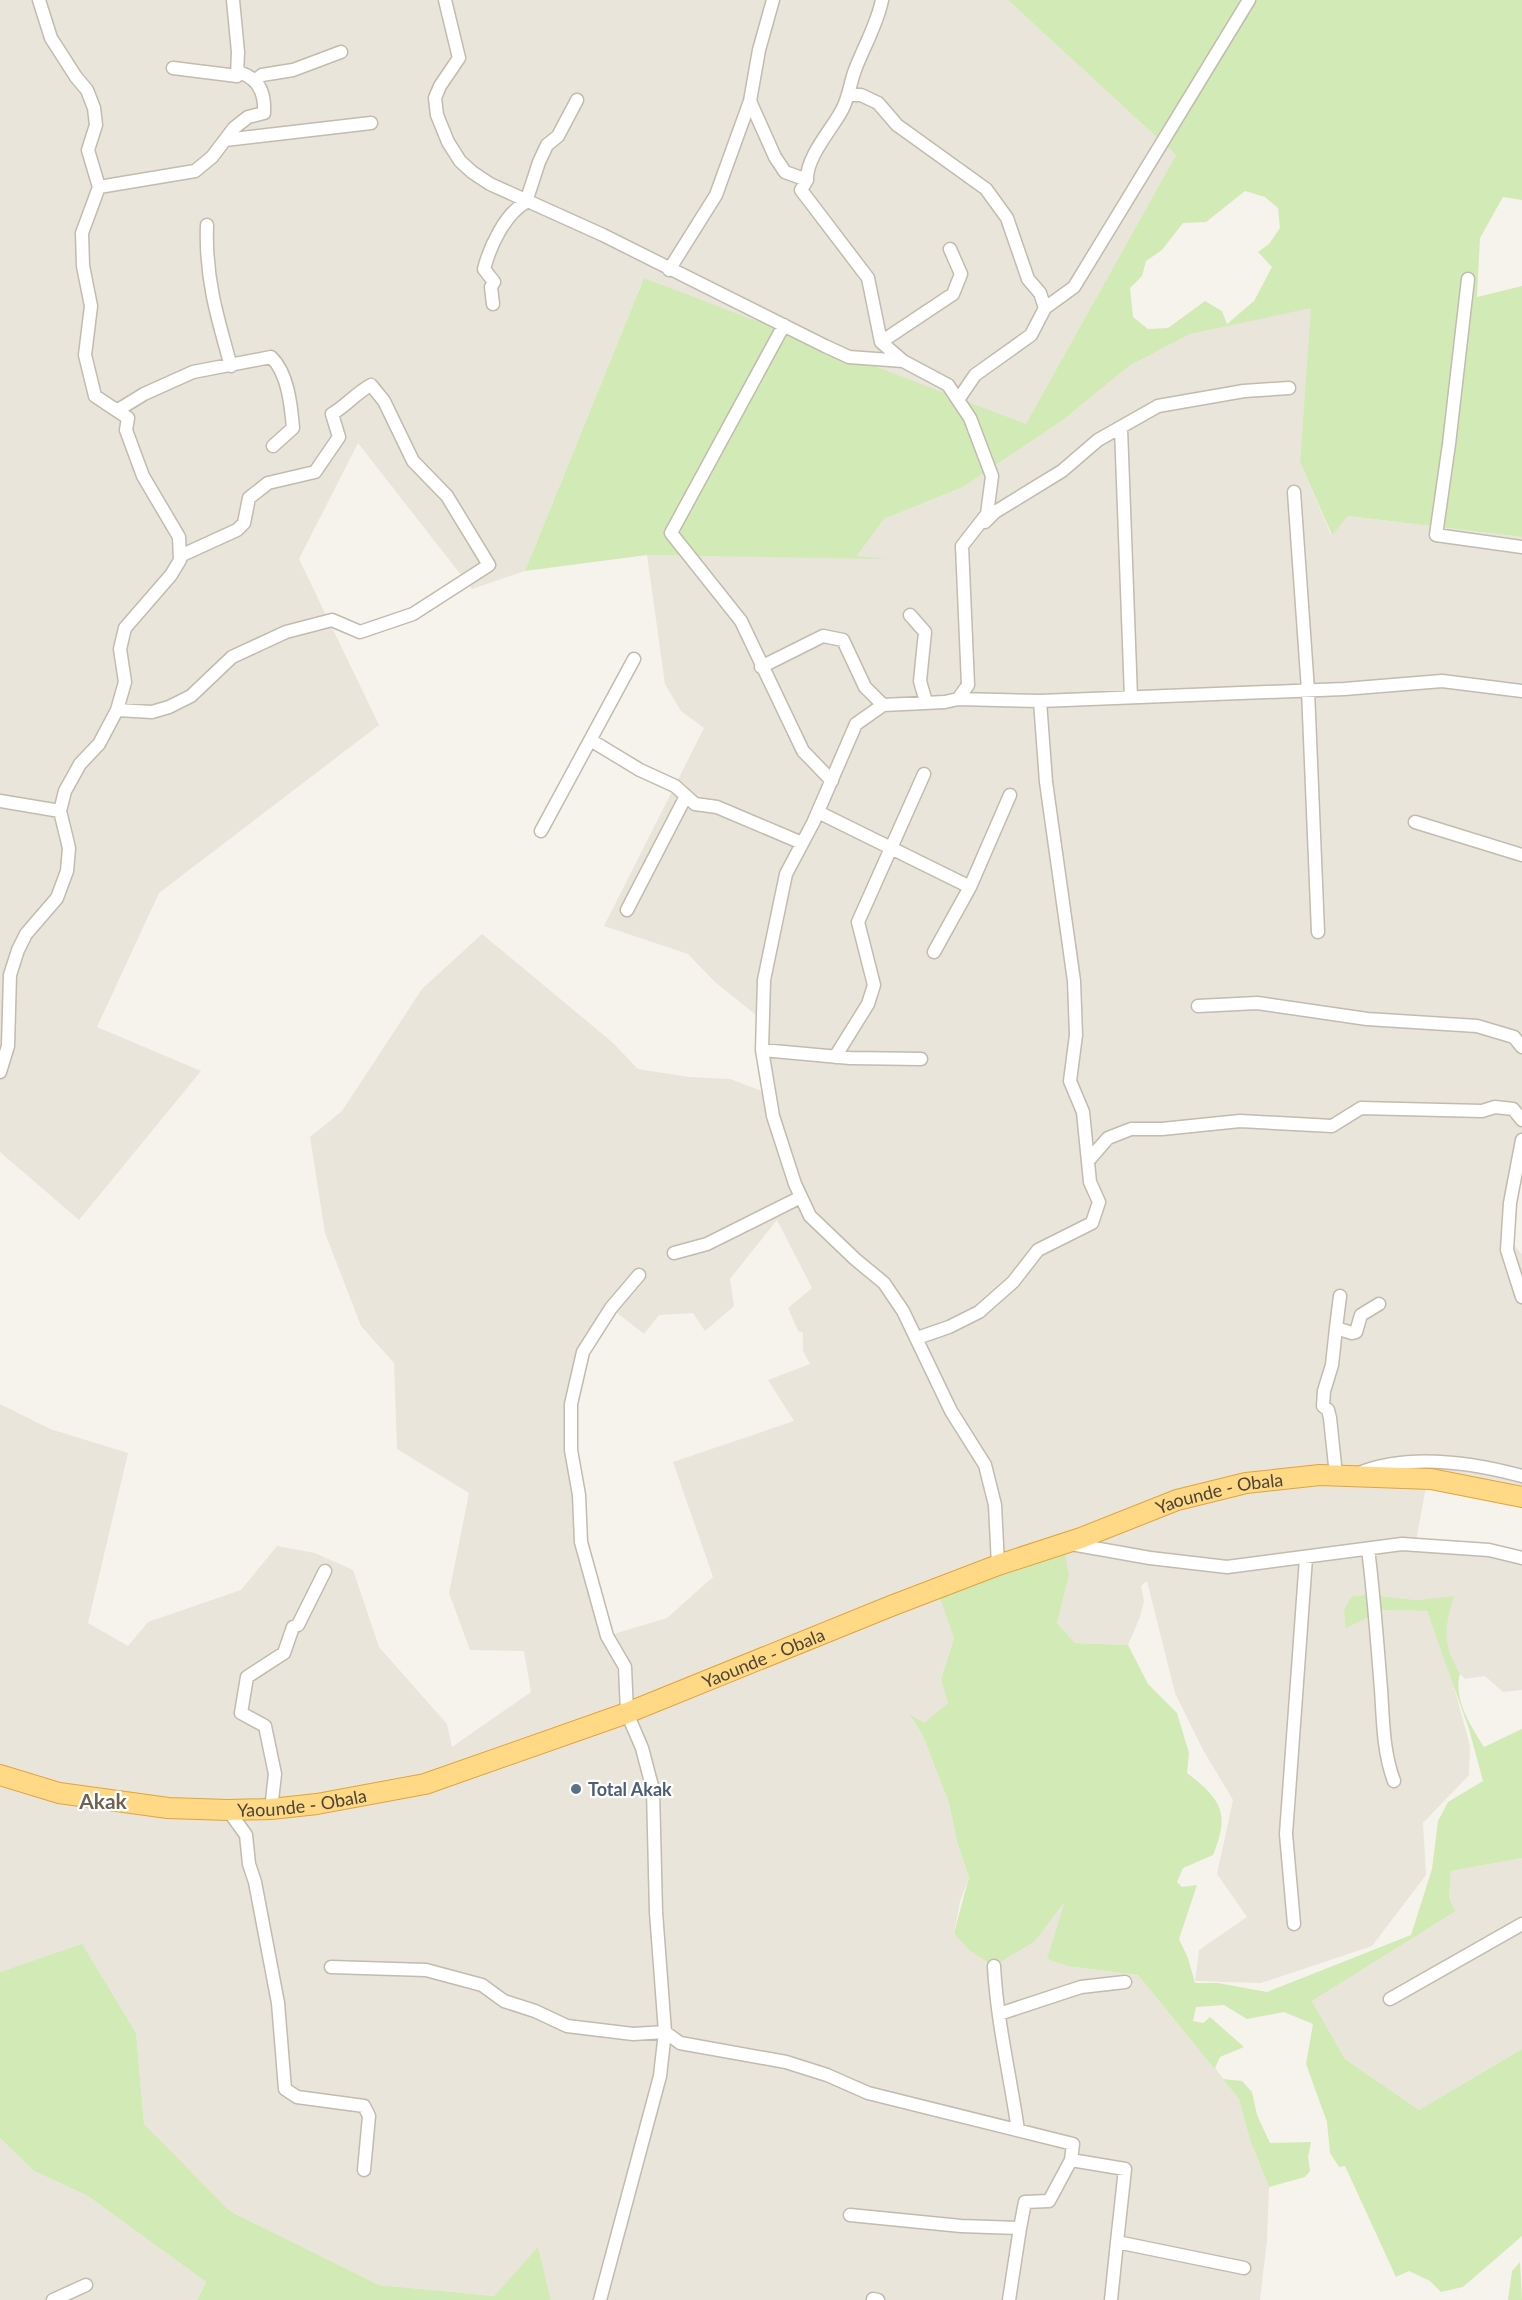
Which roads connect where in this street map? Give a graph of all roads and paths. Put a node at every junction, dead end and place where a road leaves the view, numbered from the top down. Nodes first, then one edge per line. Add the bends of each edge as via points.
1 (39, 0) edge
2 (233, 0) edge
3 (446, 0) edge
4 (773, 0) edge
5 (882, 0) edge
6 (1249, 0) edge
7 (341, 52) dead end
8 (173, 68) dead end
9 (237, 76) junction
10 (254, 81) junction
11 (849, 94) junction
12 (577, 100) dead end
13 (750, 101) junction
14 (371, 123) dead end
15 (225, 140) junction
16 (807, 180) junction
17 (99, 187) junction
18 (526, 202) junction
19 (207, 225) dead end
20 (950, 249) dead end
21 (669, 270) junction
22 (1468, 279) dead end
23 (493, 304) dead end
24 (1045, 308) junction
25 (784, 325) junction
26 (881, 342) junction
27 (903, 361) junction
28 (231, 366) junction
29 (1289, 388) dead end
30 (958, 400) junction
31 (118, 410) junction
32 (1121, 428) junction
33 (273, 446) dead end
34 (1294, 492) dead end
35 (978, 529) junction
36 (1522, 547) edge
37 (180, 556) junction
38 (910, 615) dead end
39 (634, 659) dead end
40 (760, 666) junction
41 (1308, 690) junction
42 (1522, 691) edge
43 (1131, 697) junction
44 (958, 699) junction
45 (1040, 701) junction
46 (926, 702) junction
47 (883, 705) junction
48 (117, 710) junction
49 (592, 741) junction
50 (924, 774) dead end
51 (832, 781) junction
52 (1010, 795) dead end
53 (686, 796) junction
54 (0, 801) edge
55 (60, 811) junction
56 (818, 812) junction
57 (1415, 822) dead end
58 (541, 831) dead end
59 (802, 843) junction
60 (892, 846) junction
61 (1522, 855) edge
62 (970, 887) junction
63 (627, 910) dead end
64 (1318, 932) dead end
65 (934, 952) dead end
66 (1198, 1006) dead end
67 (1522, 1047) edge
68 (762, 1050) junction
69 (835, 1057) junction
70 (921, 1059) dead end
71 (0, 1072) edge
72 (1522, 1119) edge
73 (1522, 1127) edge
74 (1522, 1140) edge
75 (1088, 1161) junction
76 (801, 1197) junction
77 (674, 1253) dead end
78 (639, 1275) dead end
79 (1340, 1296) dead end
80 (1522, 1297) edge
81 (1379, 1304) dead end
82 (1336, 1328) junction
83 (917, 1338) junction
84 (1344, 1475) junction
85 (1522, 1476) edge
86 (1522, 1497) edge
87 (1066, 1543) junction
88 (1368, 1549) junction
89 (1306, 1558) junction
90 (1522, 1558) edge
91 (998, 1565) junction
92 (325, 1571) dead end
93 (627, 1713) junction
94 (0, 1775) edge
95 (1394, 1781) dead end
96 (271, 1809) junction
97 (228, 1810) junction
98 (1294, 1924) dead end
99 (1522, 1924) edge
100 (994, 1966) dead end
101 (331, 1967) dead end
102 (1125, 1982) dead end
103 (1390, 1999) dead end
104 (999, 2014) junction
105 (666, 2032) junction
106 (1018, 2130) junction
107 (1071, 2160) junction
108 (364, 2170) dead end
109 (850, 2215) dead end
110 (1020, 2228) junction
111 (1117, 2242) junction
112 (1244, 2268) dead end
113 (86, 2285) dead end
114 (873, 2299) edge
115 (53, 2300) edge
116 (600, 2300) edge
117 (878, 2300) edge
118 (1009, 2300) edge
119 (1111, 2300) edge

1 - 17 street via 51,38 87,90 94,108 96,125 88,150
2 - 9 street
3 - 18 street via 459,58 436,92 437,115 460,161 490,184
4 - 13 street
5 - 11 street
6 - 24 street via 1074,287
7 - 10 street via 262,75
8 - 9 street
9 - 10 street via 241,73
10 - 15 street via 265,94 264,113 248,117
11 - 16 street via 824,135
11 - 24 street via 878,103 897,125 986,189 1007,218 1028,279 1040,293
12 - 18 street via 558,136 547,145
13 - 16 street via 785,172
13 - 21 street via 716,195
14 - 15 street
15 - 17 street via 195,171
16 - 26 street via 801,190 868,278
17 - 31 street via 82,233 83,266 91,306 86,355 95,396
18 - 21 street
18 - 23 street via 515,208 487,257 484,269 494,282
19 - 28 street via 210,294
20 - 26 street via 961,274 953,294
21 - 25 street
22 - 36 street via 1436,535
24 - 30 street via 1031,335 975,375
25 - 27 street via 849,357
25 - 40 street via 670,534 741,621
26 - 27 street
27 - 30 street via 948,385
28 - 31 street via 193,372
28 - 33 street via 271,357 278,364 294,428
29 - 32 street via 1158,406
30 - 35 street via 970,418 992,476 987,514
31 - 37 street via 128,418 126,430 143,476 179,537
32 - 35 street via 1098,440 1047,481 995,512
32 - 43 street
34 - 41 street
35 - 44 street via 962,546 969,656 968,685
37 - 48 street via 171,575 125,628 120,649 125,682
37 - 48 street via 237,530 244,523 249,498 268,483 315,472 339,437 333,414 371,385 384,401 413,461 447,496 489,565 413,614 360,632 332,620 286,632 232,657 191,696 170,707 152,712
38 - 46 street via 925,632 921,681
39 - 49 street
40 - 47 street via 823,636 843,640 865,687
40 - 51 street via 803,751
41 - 42 street via 1442,681
41 - 43 street
41 - 64 street
43 - 45 street
44 - 45 street
44 - 46 street
45 - 75 street via 1046,782 1074,981 1076,1035 1070,1082 1083,1112
46 - 47 street
47 - 51 street via 856,724
48 - 55 street via 99,744 80,764 65,791
49 - 53 street via 675,786
49 - 58 street
50 - 60 street
51 - 56 street
52 - 62 street
53 - 59 street via 695,804 717,807
53 - 63 street
54 - 55 street
55 - 71 street via 69,848 67,871 57,898 26,933 18,950 10,975 8,1046
56 - 59 street
56 - 60 street
57 - 61 street
59 - 68 street via 786,874 774,928 764,980
60 - 62 street
60 - 69 street via 858,922 874,986 868,1004
62 - 65 street
66 - 67 street via 1257,1003 1367,1019 1477,1026 1514,1037
68 - 69 street
68 - 76 street via 773,1116
69 - 70 street
72 - 73 street
72 - 75 street via 1513,1109 1495,1107 1482,1111 1361,1108 1332,1126 1240,1121 1131,1129 1108,1138
74 - 80 street via 1510,1210 1508,1250
75 - 83 street via 1090,1182 1099,1202 1092,1223 1038,1250 1013,1282 979,1311
76 - 77 street via 707,1244
76 - 83 street via 810,1216 884,1283
78 - 93 street via 583,1352 571,1404 571,1450 579,1495 581,1542 607,1636 625,1667
79 - 82 street
81 - 82 street via 1361,1315 1356,1332
82 - 84 street via 1323,1406 1328,1410
83 - 91 street via 951,1411 985,1465 995,1505
84 - 85 street via 1381,1464 1459,1462
84 - 86 highway, Yaounde - Obala via 1431,1479
84 - 87 highway, Yaounde - Obala via 1246,1483 1177,1500
87 - 89 street via 1227,1567
87 - 91 highway, Yaounde - Obala
88 - 89 street
88 - 90 street via 1402,1544 1489,1550
88 - 95 street via 1384,1730
89 - 98 street via 1286,1834
91 - 93 highway, Yaounde - Obala
92 - 96 street via 298,1625 293,1627 284,1653 247,1677 241,1713 265,1726 275,1774
93 - 96 highway, Yaounde - Obala via 425,1784
93 - 105 street via 642,1748 653,1790 656,1912
94 - 97 highway, Yaounde - Obala via 59,1793 168,1808
96 - 97 highway, Yaounde - Obala
97 - 108 street via 246,1835 278,2003 285,2089 297,2097 364,2106 369,2116
99 - 103 street
100 - 104 street
101 - 105 street via 426,1970 482,1985 504,2001 567,2026 633,2034
102 - 104 street via 1082,1987
104 - 106 street
105 - 106 street via 680,2043 786,2062 868,2093
105 - 116 street via 660,2076
106 - 107 street via 1073,2144
107 - 110 street via 1049,2201 1025,2202
107 - 111 street via 1125,2169
109 - 110 street
110 - 118 street
111 - 112 street
111 - 119 street
113 - 115 street
114 - 117 street

